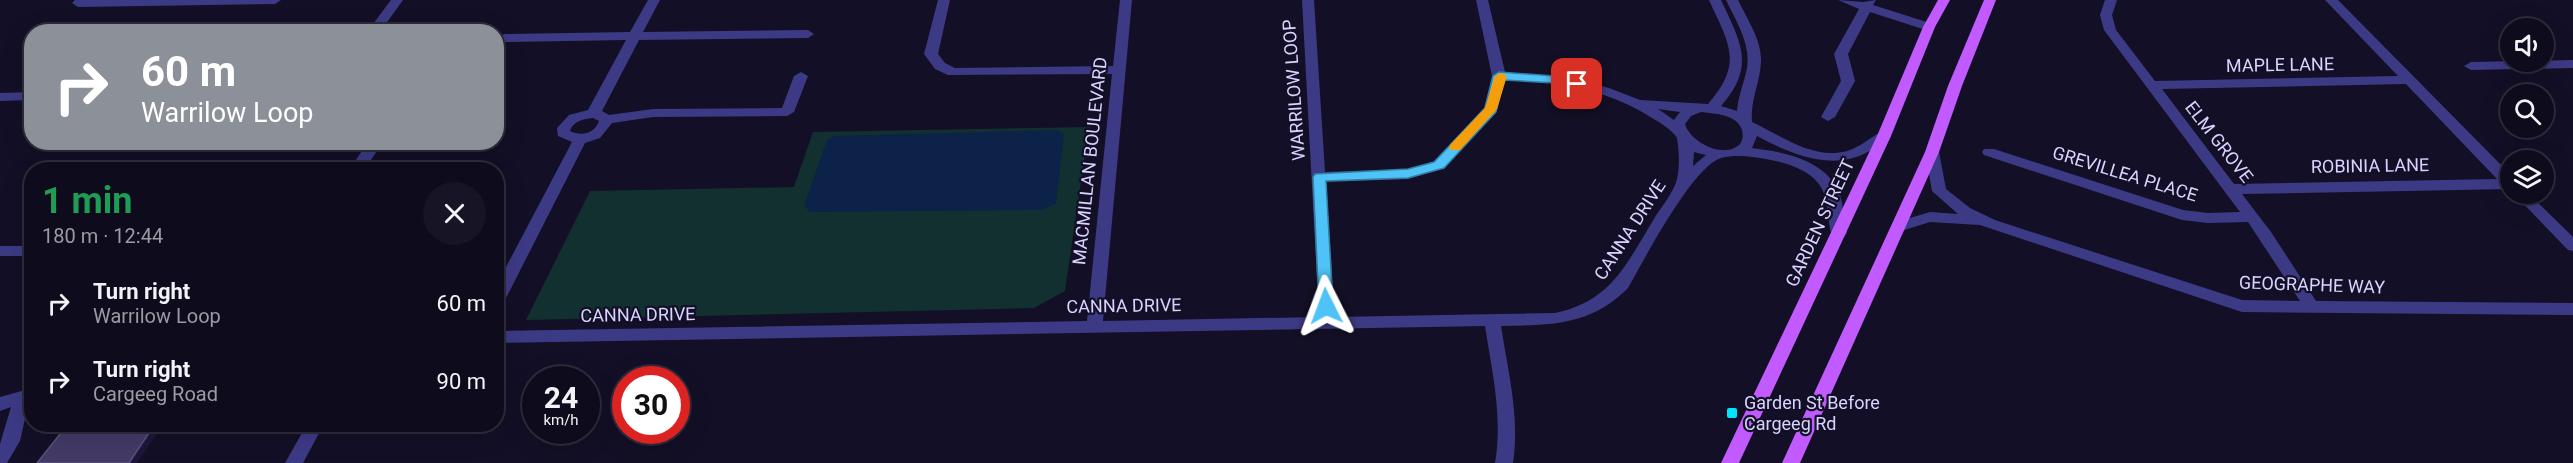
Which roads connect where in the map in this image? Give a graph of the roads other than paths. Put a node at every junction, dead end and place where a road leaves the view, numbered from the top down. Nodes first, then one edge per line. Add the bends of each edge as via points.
1 (239, 0) edge
2 (275, 0) edge
3 (397, 0) edge
4 (654, 0) edge
5 (945, 0) edge
6 (1126, 0) edge
7 (1308, 0) edge
8 (1482, 0) edge
9 (1715, 0) edge
10 (1732, 0) edge
11 (1844, 0) edge
12 (1952, 0) edge
13 (1990, 0) edge
14 (2111, 0) edge
15 (2331, 0) edge
16 (118, 1) edge
17 (78, 3) dead end
18 (1868, 4) edge
19 (1942, 4) edge
20 (379, 24) edge
21 (1929, 27) junction
22 (808, 34) dead end
23 (634, 36) junction
24 (504, 38) dead end
25 (2573, 64) edge
26 (2471, 66) dead end
27 (1118, 70) junction
28 (801, 76) dead end
29 (1499, 76) junction
30 (2410, 80) junction
31 (2150, 85) junction
32 (24, 96) edge
33 (0, 97) edge
34 (1631, 101) junction
35 (1712, 108) junction
36 (1694, 109) junction
37 (599, 117) junction
38 (1828, 117) dead end
39 (1747, 124) junction
40 (1682, 135) junction
41 (1884, 136) junction
42 (580, 139) junction
43 (1739, 151) junction
44 (1932, 152) junction
45 (1989, 152) dead end
46 (1717, 153) junction
47 (2500, 172) edge
48 (1320, 177) junction
49 (1684, 181) junction
50 (2500, 186) edge
51 (2230, 189) junction
52 (2532, 204) edge
53 (2252, 217) junction
54 (1990, 224) junction
55 (1898, 227) junction
56 (1839, 233) junction
57 (2573, 246) edge
58 (0, 251) edge
59 (24, 251) edge
60 (504, 286) edge
61 (2312, 307) junction
62 (2573, 309) edge
63 (1491, 321) junction
64 (1327, 323) junction
65 (1095, 326) junction
66 (504, 337) edge
67 (24, 397) edge
68 (0, 404) edge
69 (24, 404) edge
70 (311, 432) edge
71 (0, 459) edge
72 (294, 463) edge
73 (1504, 463) edge
74 (1730, 463) edge
75 (1791, 463) edge

1 - 2 street
1 - 16 street
3 - 20 street
4 - 23 street
5 - 27 street via 931,54 940,66 953,72
6 - 27 street, MACMILLAN BOULEVARD
7 - 48 street, WARRILOW LOOP
8 - 29 street, WARRILOW LOOP
9 - 35 street via 1738,59 1730,88
10 - 39 street via 1754,60 1744,99
11 - 18 street
12 - 19 main road
13 - 44 main road
14 - 31 street, ELM GROVE via 2106,15 2110,30
15 - 30 street
16 - 17 street
18 - 21 street
18 - 38 street via 1841,54 1848,81
19 - 21 main road, GARDEN STREET
21 - 41 main road, GARDEN STREET
22 - 23 street
23 - 24 street
23 - 37 street
25 - 26 street
27 - 65 street, MACMILLAN BOULEVARD
28 - 37 street via 788,112
29 - 34 street via 1555,79
29 - 48 street, WARRILOW LOOP via 1491,109 1439,165 1408,174
30 - 31 street, MAPLE LANE
30 - 47 street
31 - 51 street, ELM GROVE
32 - 33 street
34 - 36 street
34 - 40 street via 1664,119
35 - 36 street
35 - 39 street via 1736,115
36 - 40 street via 1680,118
37 - 42 street via 605,127 598,134
37 - 42 street via 580,116 564,126 563,133
39 - 41 street via 1785,145 1827,156 1853,154
39 - 43 street via 1751,141
40 - 46 street via 1705,151
40 - 49 street, CANNA DRIVE via 1687,152
41 - 56 main road, GARDEN STREET
42 - 60 street
43 - 46 street
43 - 56 street via 1794,162 1819,176 1832,193
44 - 54 street, GEOGRAPHE WAY via 1939,191 1965,212
44 - 55 main road
45 - 53 street, GREVILLEA PLACE via 2182,214
46 - 49 street, CANNA DRIVE
48 - 64 street, WARRILOW LOOP
49 - 63 street, CANNA DRIVE via 1622,284 1602,303 1555,319
50 - 51 street, ROBINIA LANE
51 - 53 street, ELM GROVE
52 - 57 street
53 - 61 street, ELM GROVE
54 - 55 street, GEOGRAPHE WAY via 1930,217
54 - 61 street, GEOGRAPHE WAY via 2242,306
55 - 75 main road
56 - 74 main road, GARDEN STREET
58 - 59 street
61 - 62 street, GEOGRAPHE WAY
63 - 64 street, CANNA DRIVE
63 - 73 street via 1506,413
64 - 65 street, CANNA DRIVE
65 - 66 street, CANNA DRIVE
67 - 68 street
69 - 71 street
70 - 72 street

